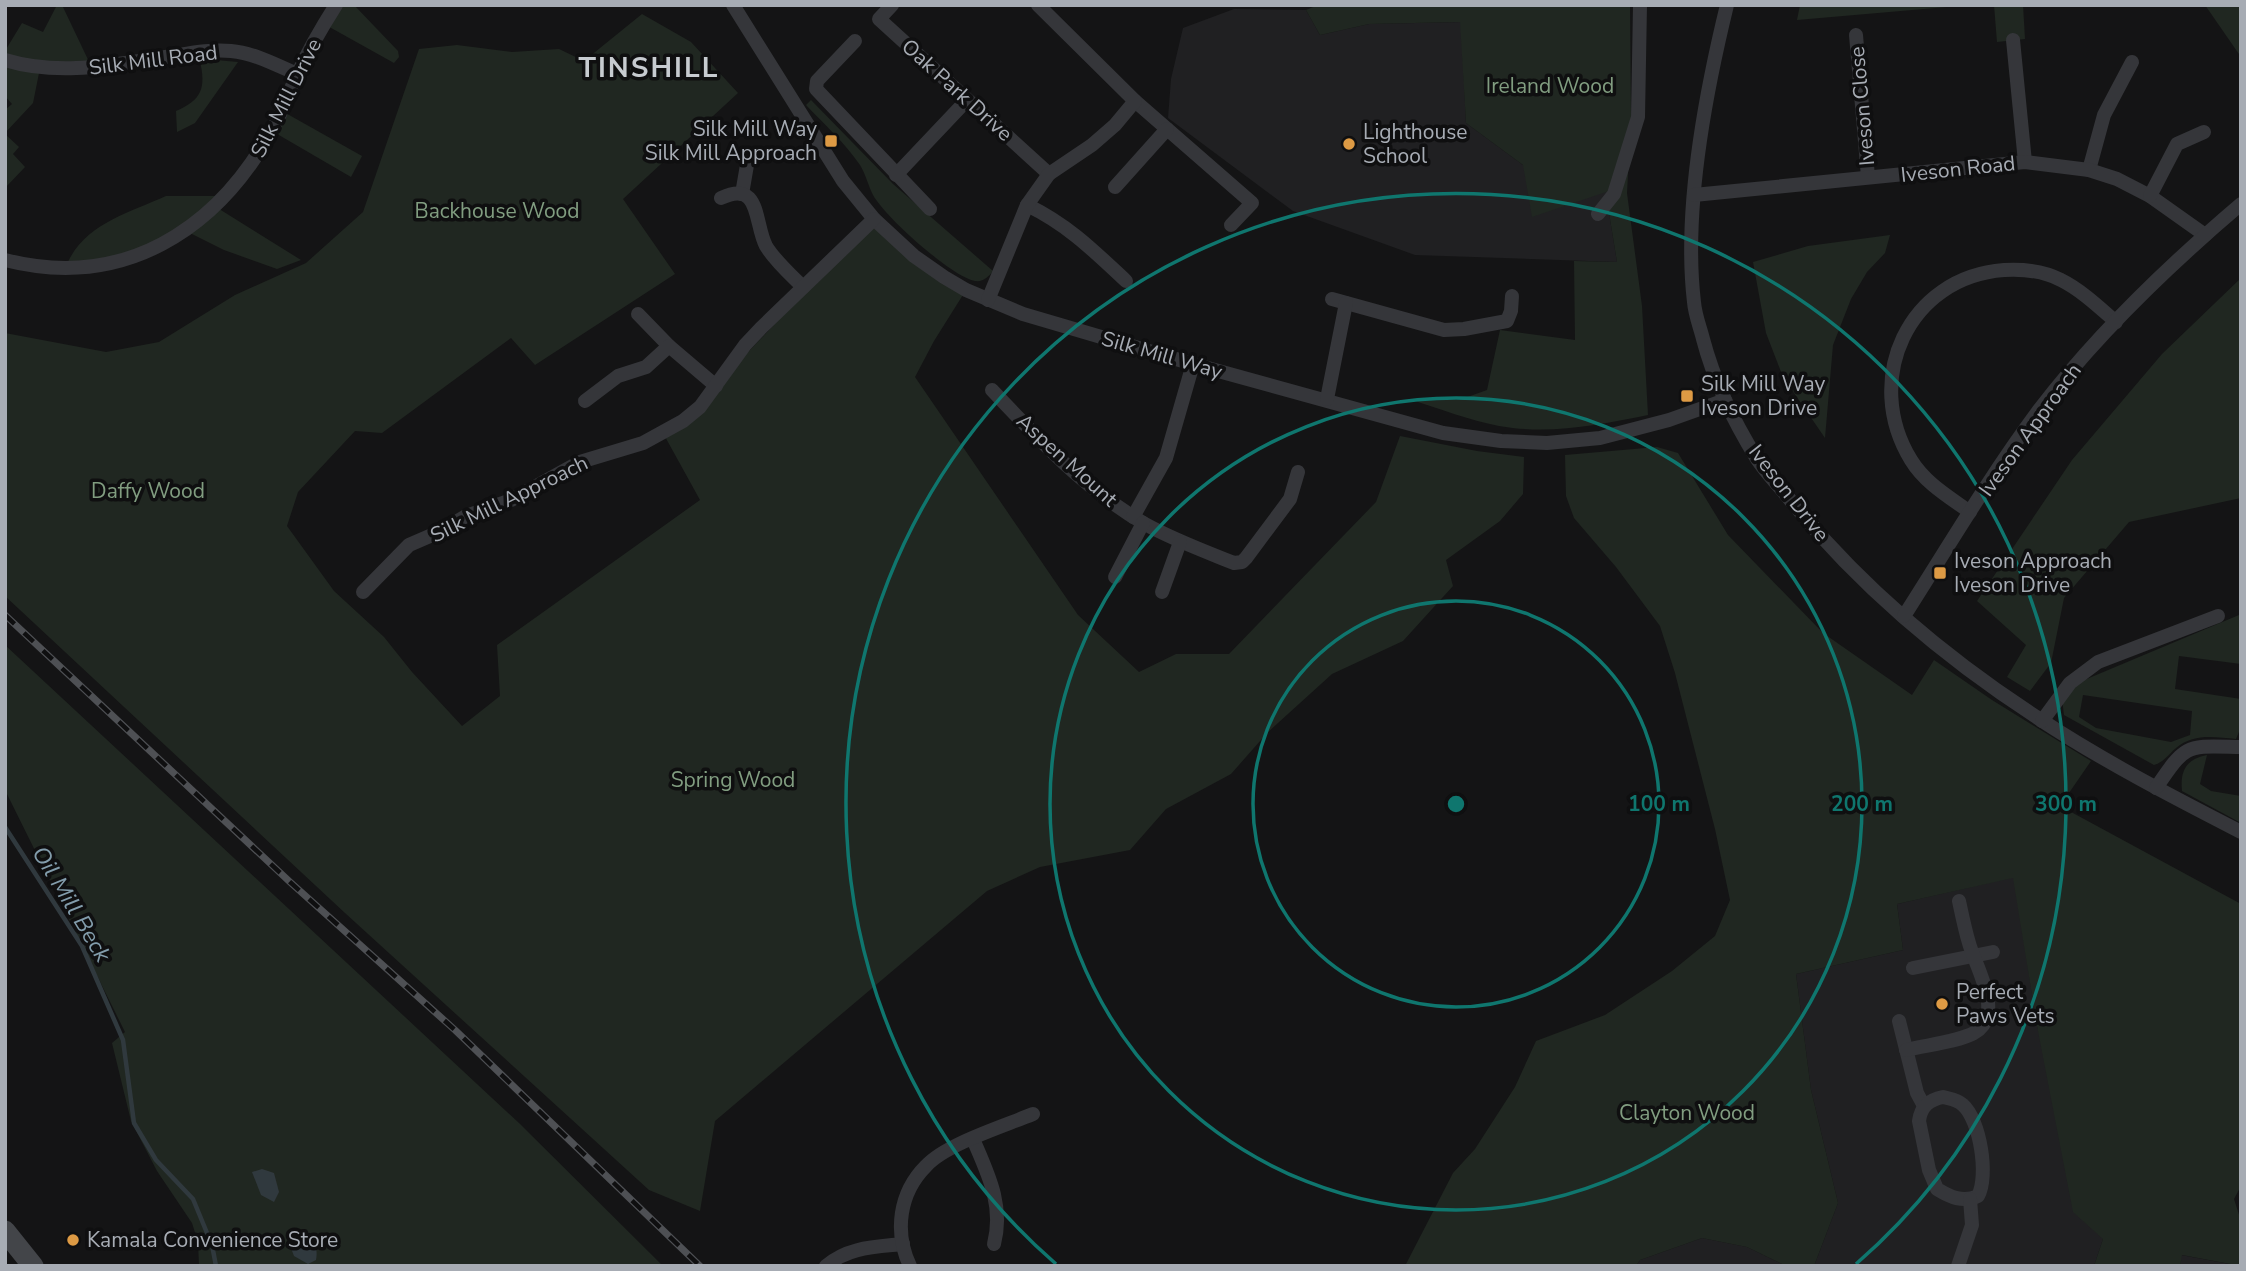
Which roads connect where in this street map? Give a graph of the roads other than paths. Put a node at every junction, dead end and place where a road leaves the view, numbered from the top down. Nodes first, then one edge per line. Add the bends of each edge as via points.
1 (337, 5) edge
2 (892, 5) edge
3 (1038, 5) edge
4 (1640, 5) edge
5 (1727, 5) edge
6 (735, 6) edge
7 (1856, 35) dead end
8 (2013, 40) dead end
9 (855, 41) dead end
10 (5, 60) edge
11 (2132, 62) dead end
12 (297, 74) junction
13 (967, 100) junction
14 (1135, 101) junction
15 (1167, 129) junction
16 (2204, 132) dead end
17 (2025, 162) junction
18 (747, 165) dead end
19 (2088, 170) junction
20 (1049, 174) junction
21 (896, 175) junction
22 (1868, 177) junction
23 (1115, 187) dead end
24 (742, 194) junction
25 (1694, 195) junction
26 (2150, 196) junction
27 (721, 198) dead end
28 (2241, 204) edge
29 (1027, 205) junction
30 (930, 209) dead end
31 (1598, 214) dead end
32 (874, 219) junction
33 (1231, 225) dead end
34 (2205, 235) junction
35 (5, 260) edge
36 (1126, 281) dead end
37 (803, 287) junction
38 (1511, 296) dead end
39 (988, 300) junction
40 (638, 314) dead end
41 (2116, 321) junction
42 (669, 346) junction
43 (1193, 364) junction
44 (716, 386) junction
45 (992, 390) dead end
46 (1327, 399) junction
47 (1725, 400) junction
48 (585, 401) dead end
49 (1298, 472) dead end
50 (1970, 512) junction
51 (1138, 520) junction
52 (1180, 542) junction
53 (1115, 577) dead end
54 (363, 592) dead end
55 (1162, 592) dead end
56 (1904, 616) junction
57 (2218, 616) dead end
58 (2042, 721) junction
59 (2241, 747) edge
60 (2156, 788) junction
61 (2241, 832) edge
62 (1959, 901) dead end
63 (1993, 952) dead end
64 (1974, 956) junction
65 (1913, 968) dead end
66 (1899, 1021) dead end
67 (1906, 1050) junction
68 (1924, 1106) junction
69 (1033, 1114) dead end
70 (972, 1139) junction
71 (1970, 1199) junction
72 (5, 1231) edge
73 (903, 1244) junction
74 (994, 1244) dead end
75 (33, 1266) edge
76 (825, 1266) edge
77 (910, 1266) edge
78 (1958, 1266) edge

1 - 12 street, Silk Mill Drive
2 - 13 street, Oak Park Drive via 879,19
3 - 14 street
4 - 31 street via 1638,117 1614,194
5 - 25 street, Iveson Drive
6 - 32 street, Silk Mill Way via 843,181
7 - 22 street, Iveson Close
8 - 17 street
9 - 21 street via 817,81 816,89
10 - 12 street, Silk Mill Road via 40,68 92,68 230,51
11 - 19 street via 2104,115
12 - 35 street, Silk Mill Drive via 248,170 186,231 149,251 97,266 45,268
13 - 20 street, Oak Park Drive
13 - 21 street
14 - 15 street
14 - 20 street via 1092,145
15 - 23 street
15 - 33 street via 1252,203
16 - 26 street via 2177,144
17 - 19 street, Iveson Road
17 - 22 street, Iveson Road
18 - 24 street
19 - 26 street, Iveson Road
20 - 29 street
21 - 30 street
22 - 25 street, Iveson Road
24 - 27 street
24 - 37 street via 755,204 767,247
25 - 47 street, Iveson Drive via 1690,246 1694,305
26 - 34 street, Iveson Road
28 - 34 street, Iveson Approach
29 - 36 street via 1062,224
29 - 39 street
32 - 37 street, Silk Mill Approach
32 - 39 street, Silk Mill Way via 926,264
34 - 41 street, Iveson Approach
37 - 44 street, Silk Mill Approach via 745,345
38 - 46 street via 1507,321 1453,330 1339,301
39 - 43 street, Silk Mill Way
40 - 42 street
41 - 50 street, Iveson Approach via 2040,409
41 - 50 street via 2060,279 2015,269 1959,280 1917,313 1895,356 1891,384 1899,438 1921,474
42 - 44 street
42 - 48 street via 646,367 618,376
43 - 46 street, Silk Mill Way
43 - 51 street via 1166,457
44 - 54 street, Silk Mill Approach via 700,407 663,433 572,465 511,500 466,516 409,545
45 - 51 street, Aspen Mount via 1045,446 1097,492
46 - 47 street, Silk Mill Way via 1443,433 1548,443 1600,438
47 - 56 street, Iveson Drive via 1758,460 1819,535
49 - 52 street, Aspen Mount via 1282,512 1241,562
50 - 56 street, Iveson Approach
51 - 52 street, Aspen Mount
51 - 53 street
52 - 55 street
56 - 58 street, Iveson Drive
57 - 58 street via 2098,662 2070,683
58 - 60 street, Iveson Drive
59 - 60 street via 2187,750
60 - 61 street, Iveson Drive
62 - 64 street
63 - 64 street
64 - 65 street
64 - 67 street via 1987,997 1984,1024 1971,1034
66 - 67 street
67 - 68 street
68 - 71 street via 1919,1121 1932,1180 1945,1194
68 - 71 street via 1943,1097 1955,1099 1971,1114 1983,1181 1978,1196
69 - 70 street
70 - 73 street via 926,1165 910,1187 900,1229
70 - 74 street via 997,1203
71 - 78 street via 1972,1226
72 - 75 street
73 - 76 street via 838,1255
73 - 77 street

